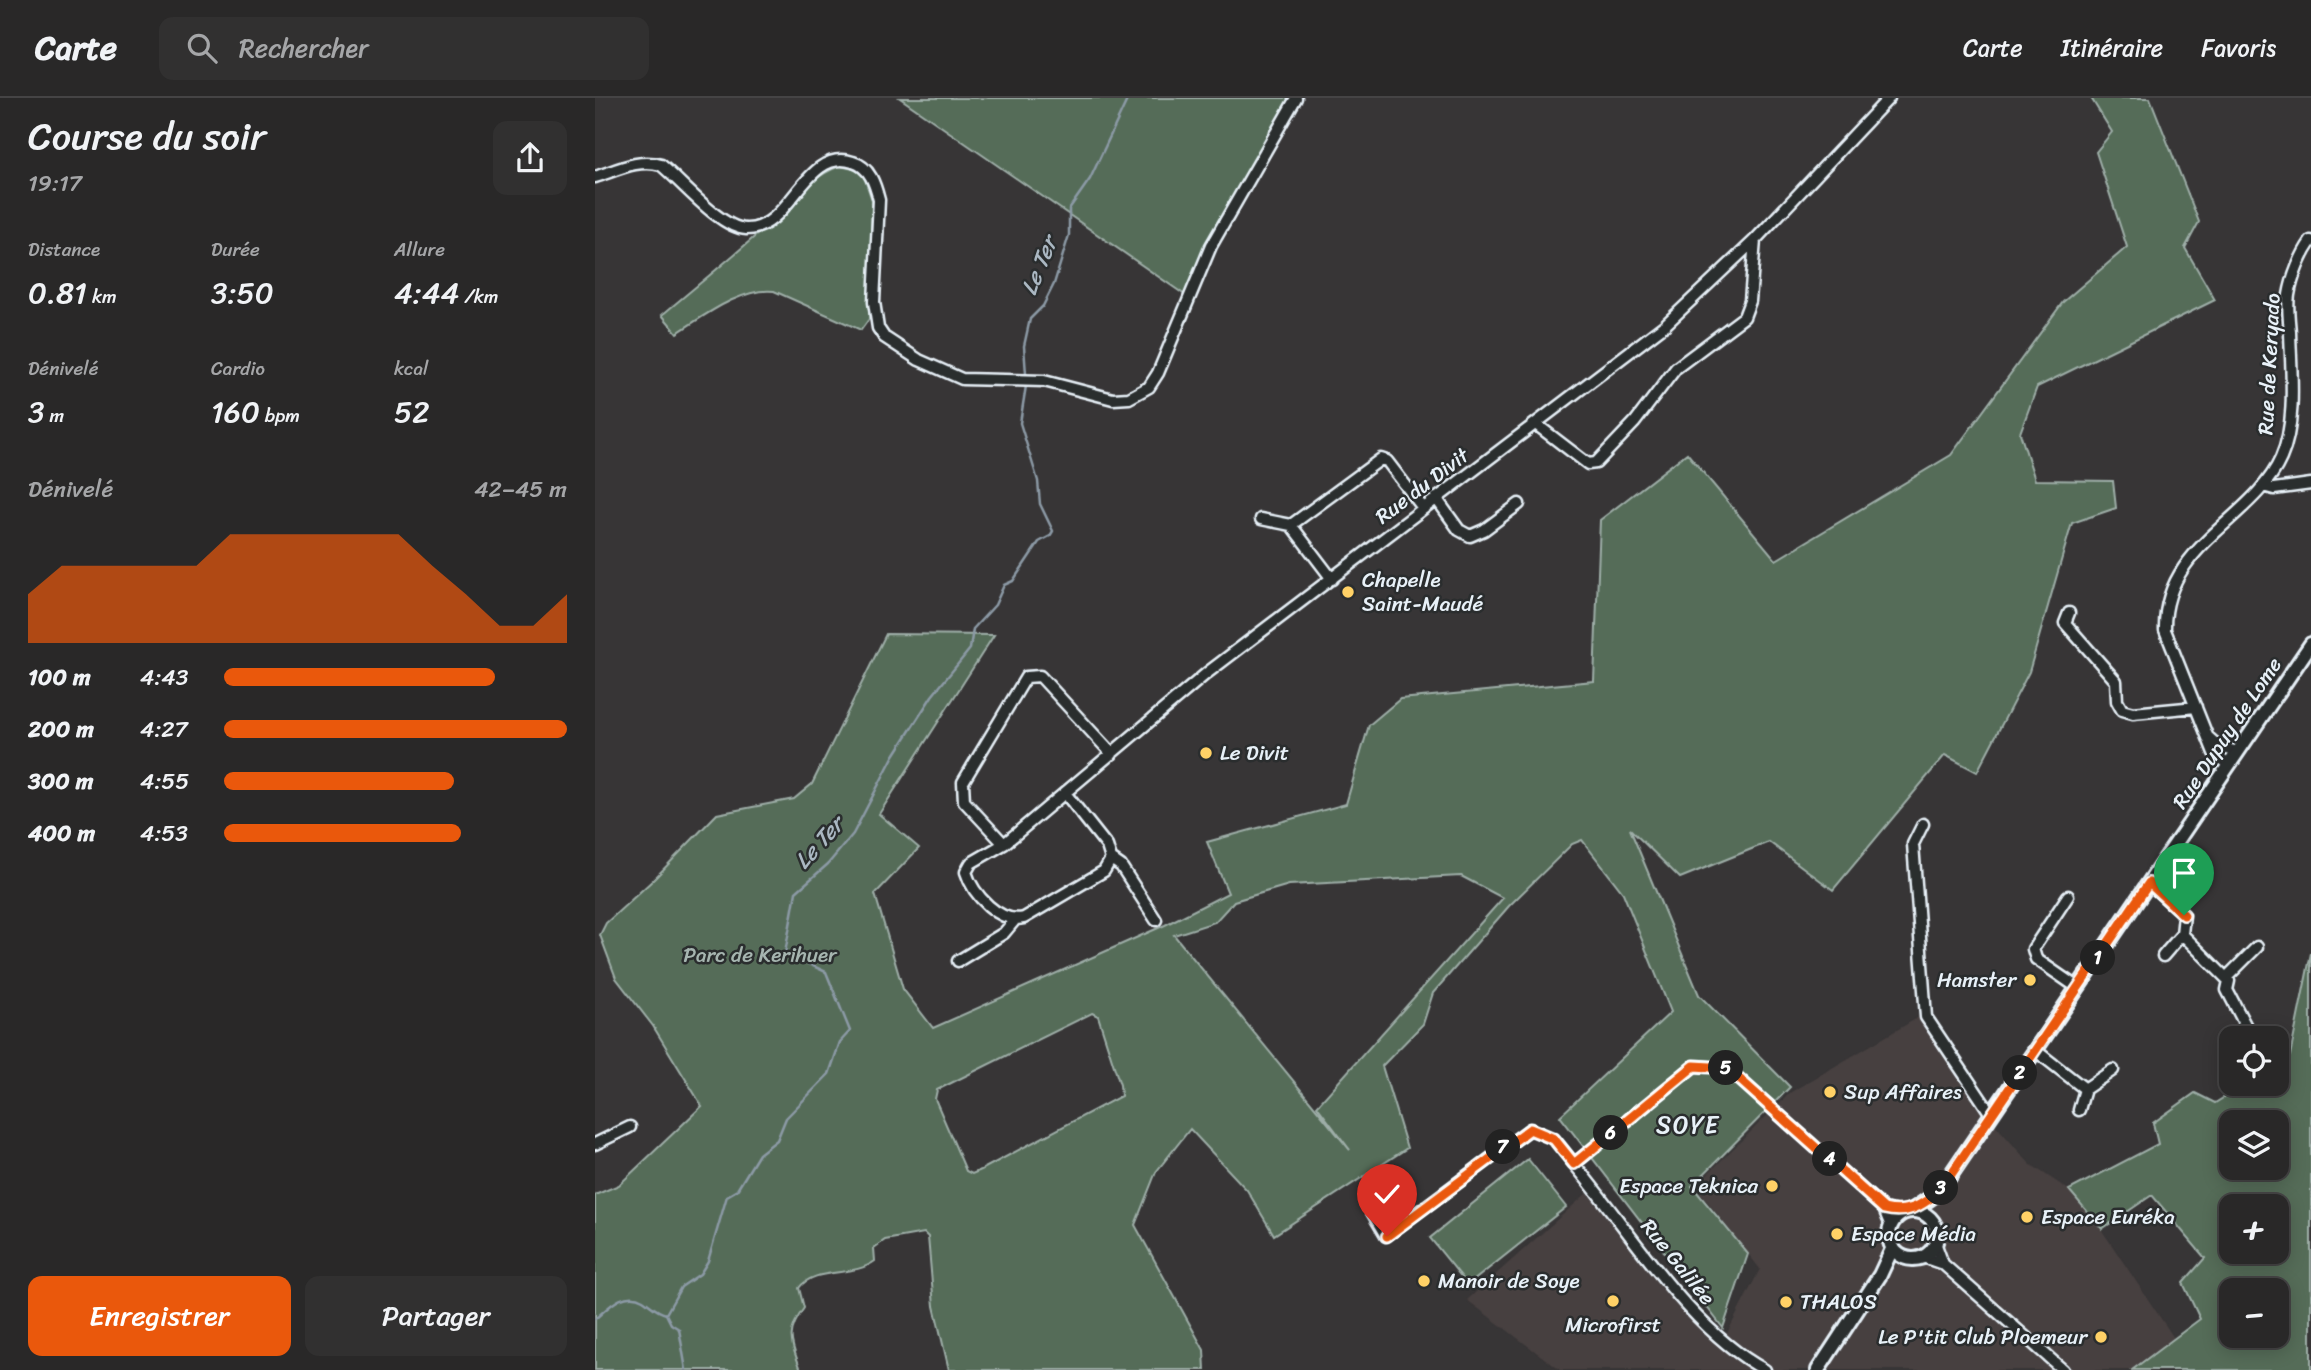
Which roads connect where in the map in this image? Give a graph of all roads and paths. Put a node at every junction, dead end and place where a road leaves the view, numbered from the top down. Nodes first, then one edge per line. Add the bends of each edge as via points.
1 (1296, 98) edge
2 (1889, 98) edge
3 (595, 177) edge
4 (1755, 240) junction
5 (2311, 241) edge
6 (1537, 425) junction
7 (2311, 484) edge
8 (2263, 486) junction
9 (1436, 498) junction
10 (1519, 504) dead end
11 (1423, 508) junction
12 (1261, 519) dead end
13 (1291, 524) junction
14 (1332, 579) junction
15 (2069, 613) dead end
16 (2311, 644) edge
17 (2196, 707) junction
18 (2208, 737) junction
19 (2237, 752) junction
20 (1112, 754) junction
21 (2228, 765) junction
22 (1065, 793) junction
23 (1923, 824) dead end
24 (1004, 844) junction
25 (1111, 859) junction
26 (2149, 883) junction
27 (2068, 896) dead end
28 (1014, 920) junction
29 (1156, 920) dead end
30 (2182, 934) junction
31 (2257, 947) dead end
32 (2163, 956) dead end
33 (958, 961) dead end
34 (2226, 978) junction
35 (2078, 988) junction
36 (2246, 1026) edge
37 (2035, 1050) junction
38 (2113, 1070) dead end
39 (2085, 1089) junction
40 (2079, 1110) dead end
41 (1991, 1114) junction
42 (630, 1127) dead end
43 (595, 1144) edge
44 (1574, 1164) junction
45 (1939, 1192) junction
46 (1884, 1209) junction
47 (1372, 1212) dead end
48 (1907, 1212) junction
49 (1933, 1220) junction
50 (1891, 1226) junction
51 (1936, 1245) junction
52 (1893, 1247) junction
53 (1923, 1257) junction
54 (1906, 1259) junction
55 (1943, 1264) junction
56 (1880, 1275) junction
57 (1765, 1370) edge
58 (1818, 1370) edge
59 (2063, 1370) edge

1 - 3 street via 1211,246 1158,373 1143,392 1122,400 1044,381 963,379 919,360 884,337 874,302 879,200 875,183 856,162 839,160 817,170 768,222 749,229 736,228 720,218 661,165 636,163
2 - 4 street, Rue du Divit
4 - 6 street, Rue du Divit via 1665,325
4 - 6 street via 1750,301 1744,317 1676,368 1596,463 1588,464
5 - 8 street, Rue de Keryado via 2288,295 2291,381 2286,440 2281,458
6 - 9 street, Rue du Divit
7 - 8 street
8 - 17 street, Rue de Keryado via 2186,564 2165,611 2165,630
9 - 10 street via 1459,530 1470,536
9 - 11 street, Rue du Divit
11 - 13 street via 1381,459
11 - 14 street, Rue du Divit
12 - 13 street
13 - 14 street
14 - 20 street, Rue du Divit via 1207,673
15 - 17 street via 2065,623 2116,681 2122,710
16 - 19 street, Rue Dupuy de Lome
17 - 18 street, Rue de Keryado
18 - 19 street
18 - 21 street, Rue de Keryado via 2214,754
19 - 21 street, Rue Dupuy de Lome
20 - 22 street, Rue du Divit
20 - 24 street via 1040,676 1026,677 963,782 964,801
21 - 26 street, Rue Dupuy de Lome
22 - 24 street, Rue du Divit
22 - 25 street via 1107,846
23 - 41 street via 1913,844 1926,1017
24 - 28 street, Rue du Divit via 971,863 966,872 970,884 1002,917
25 - 28 street via 1104,871
25 - 29 street via 1121,866
26 - 30 street via 2184,915
26 - 35 street, Rue Dupuy de Lome
27 - 35 street via 2032,949 2036,959
28 - 33 street via 1004,933
30 - 32 street
30 - 34 street
31 - 34 street
34 - 36 street via 2227,990
35 - 37 street, Rue Dupuy de Lome
37 - 39 street
37 - 41 street, Rue Dupuy de Lome
38 - 39 street
39 - 40 street
41 - 45 street, Rue Dupuy de Lome
42 - 43 street
44 - 46 street via 1694,1066 1707,1064 1727,1068
44 - 47 street, Rue Galilée via 1554,1139 1530,1129 1387,1236
44 - 57 street, Rue Galilée via 1696,1317 1737,1355
45 - 48 street, Rue Dupuy de Lome
45 - 49 street, Rue Dupuy de Lome
46 - 48 street
46 - 50 street
48 - 49 street
48 - 50 street
49 - 51 street via 1938,1231
50 - 52 street
51 - 53 street
51 - 55 street
52 - 54 street
52 - 56 street
53 - 54 street
53 - 55 street
54 - 56 street
55 - 59 street
56 - 58 street

